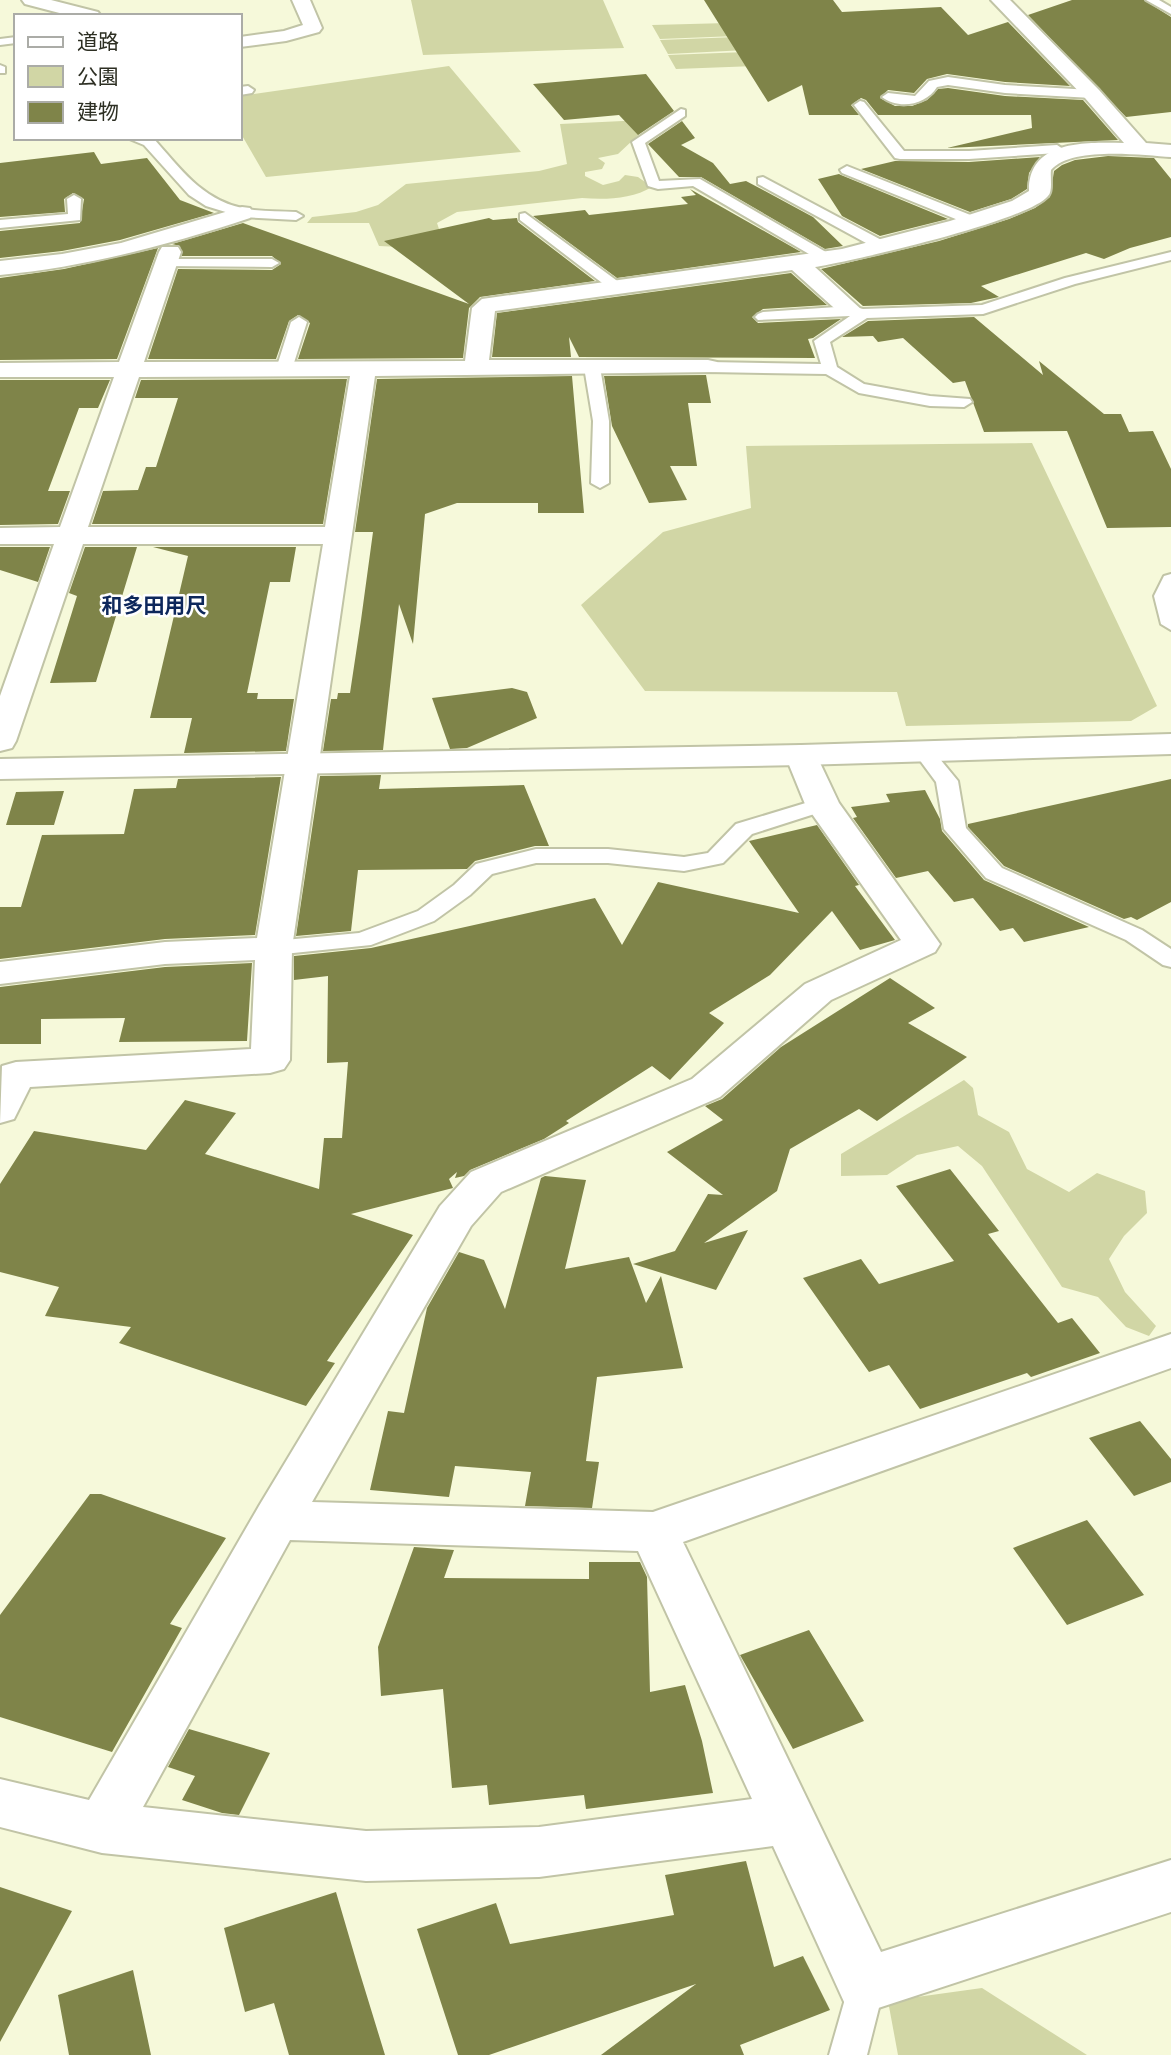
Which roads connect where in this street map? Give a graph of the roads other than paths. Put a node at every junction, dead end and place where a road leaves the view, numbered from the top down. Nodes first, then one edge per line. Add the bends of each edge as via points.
1 (31, 0) edge
2 (96, 0) edge
3 (302, 0) edge
4 (1000, 0) edge
5 (1151, 0) edge
6 (1171, 11) edge
7 (84, 14) edge
8 (109, 14) edge
9 (242, 41) edge
10 (1092, 94) junction
11 (888, 97) dead end
12 (860, 105) dead end
13 (681, 113) dead end
14 (1043, 132) dead end
15 (142, 140) edge
16 (1140, 149) junction
17 (1062, 151) junction
18 (1171, 151) edge
19 (847, 170) dead end
20 (763, 181) dead end
21 (74, 199) dead end
22 (242, 214) junction
23 (296, 216) dead end
24 (526, 217) dead end
25 (973, 221) junction
26 (0, 224) edge
27 (882, 246) junction
28 (1171, 256) edge
29 (169, 258) joint
30 (826, 258) junction
31 (797, 262) junction
32 (272, 263) dead end
33 (0, 268) edge
34 (615, 286) junction
35 (857, 312) junction
36 (764, 317) dead end
37 (299, 321) dead end
38 (476, 367) junction
39 (592, 367) junction
40 (708, 368) joint
41 (284, 369) junction
42 (364, 369) junction
43 (830, 369) junction
44 (0, 370) edge
45 (131, 370) junction
46 (964, 402) dead end
47 (600, 483) dead end
48 (338, 535) junction
49 (0, 536) edge
50 (70, 536) junction
51 (1171, 580) edge
52 (1171, 624) edge
53 (0, 741) edge
54 (1171, 744) edge
55 (923, 751) junction
56 (801, 755) junction
57 (302, 763) junction
58 (0, 769) edge
59 (822, 804) junction
60 (274, 948) junction
61 (1171, 960) edge
62 (0, 973) edge
63 (0, 1110) edge
64 (1171, 1351) edge
65 (276, 1520) junction
66 (654, 1532) junction
67 (0, 1802) edge
68 (788, 1819) junction
69 (102, 1828) junction
70 (1171, 1886) edge
71 (866, 1984) junction
72 (848, 2055) edge

1 - 7 street
2 - 8 street via 90,7
3 - 9 street via 313,28
4 - 10 street
5 - 6 lane
10 - 11 lane via 948,81 933,84 920,100
10 - 16 street
12 - 17 lane via 889,135 900,155
13 - 30 lane via 638,142 653,183 695,182
14 - 17 lane
15 - 22 lane via 149,142 194,192
16 - 17 street
16 - 18 street
17 - 25 street via 1041,171 1040,193 1020,206
19 - 25 lane
20 - 27 lane
21 - 26 lane via 75,217
22 - 23 lane
22 - 33 street via 145,245
24 - 34 lane
25 - 27 street
27 - 30 street
28 - 35 lane via 983,309
29 - 32 lane
29 - 45 street
30 - 31 street
31 - 34 street
31 - 35 street
34 - 38 street via 490,304 484,308
35 - 36 lane
35 - 43 lane via 822,341
37 - 41 lane
38 - 39 street
38 - 42 street
39 - 40 street
39 - 47 lane via 601,421
40 - 43 lane
41 - 42 street
41 - 45 street
42 - 48 street
43 - 46 lane via 859,388 930,401
44 - 45 street
45 - 50 street
48 - 50 street
48 - 57 street
49 - 50 street
50 - 53 street
51 - 52 lane via 1161,599
54 - 55 street
55 - 56 street
55 - 61 lane via 947,781 955,829 994,873 1133,935
56 - 57 street
56 - 59 street
57 - 58 street
57 - 60 street
59 - 60 lane via 744,829 715,858 684,864 608,856 536,856 484,869 463,891 426,916 363,940
59 - 65 street via 922,944 818,992 706,1088 486,1182 455,1216
60 - 62 street via 165,953
60 - 63 street via 270,1060 16,1075
64 - 66 street
65 - 66 street
65 - 69 street
66 - 68 street
67 - 69 street
68 - 69 street via 539,1852 366,1856
68 - 71 street
70 - 71 street
71 - 72 lane

